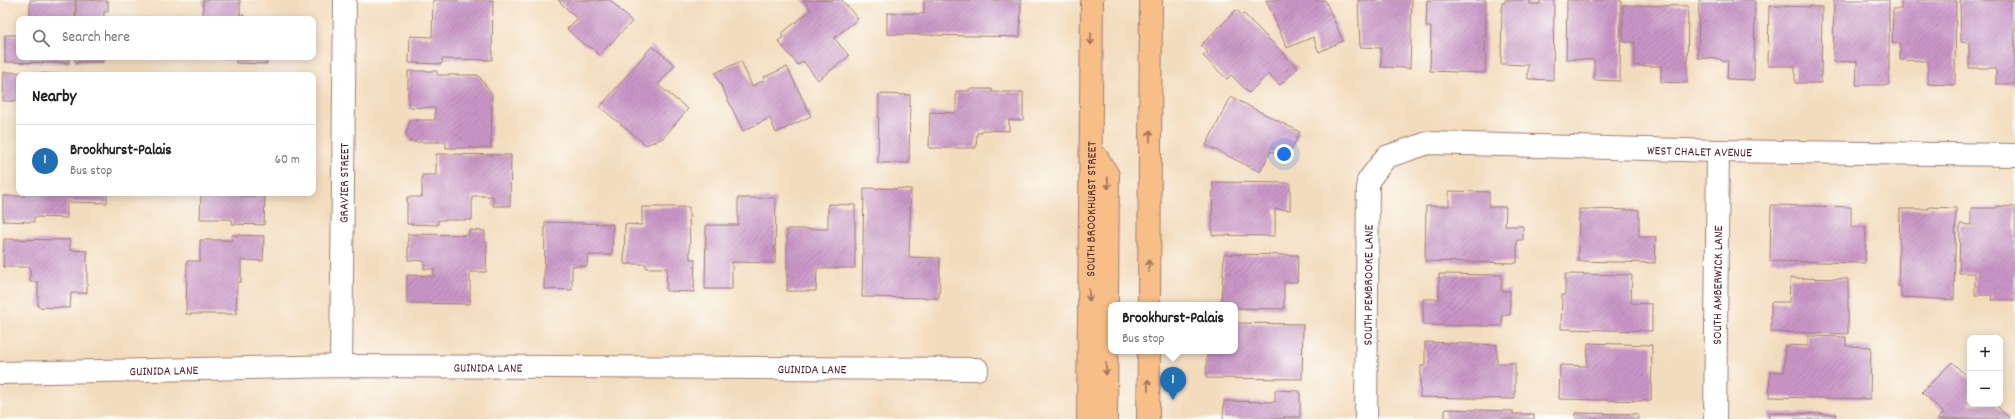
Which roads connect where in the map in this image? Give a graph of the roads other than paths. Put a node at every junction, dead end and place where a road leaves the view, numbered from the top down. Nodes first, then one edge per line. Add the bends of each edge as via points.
1 (345, 0) edge
2 (1092, 0) edge
3 (1151, 0) edge
4 (1090, 150) junction
5 (1718, 151) junction
6 (2015, 155) edge
7 (1386, 157) joint
8 (1149, 302) edge
9 (1149, 354) edge
10 (341, 366) junction
11 (977, 369) dead end
12 (0, 373) edge
13 (1088, 419) edge
14 (1106, 419) edge
15 (1148, 419) edge
16 (1366, 419) edge
17 (1715, 419) edge

1 - 10 street, GRAVIER STREET
2 -> 4 main road, SOUTH BROOKHURST STREET
8 -> 3 main road
4 -> 13 main road, SOUTH BROOKHURST STREET
4 -> 14 main road via 1108,175
5 - 6 street, WEST CHALET AVENUE
5 - 7 street, WEST CHALET AVENUE via 1428,142
5 - 17 street, SOUTH AMBERWICK LANE
7 - 16 street, SOUTH PEMBROOKE LANE via 1368,181
15 -> 9 main road
10 - 11 street, GUINIDA LANE
10 - 12 street, GUINIDA LANE

